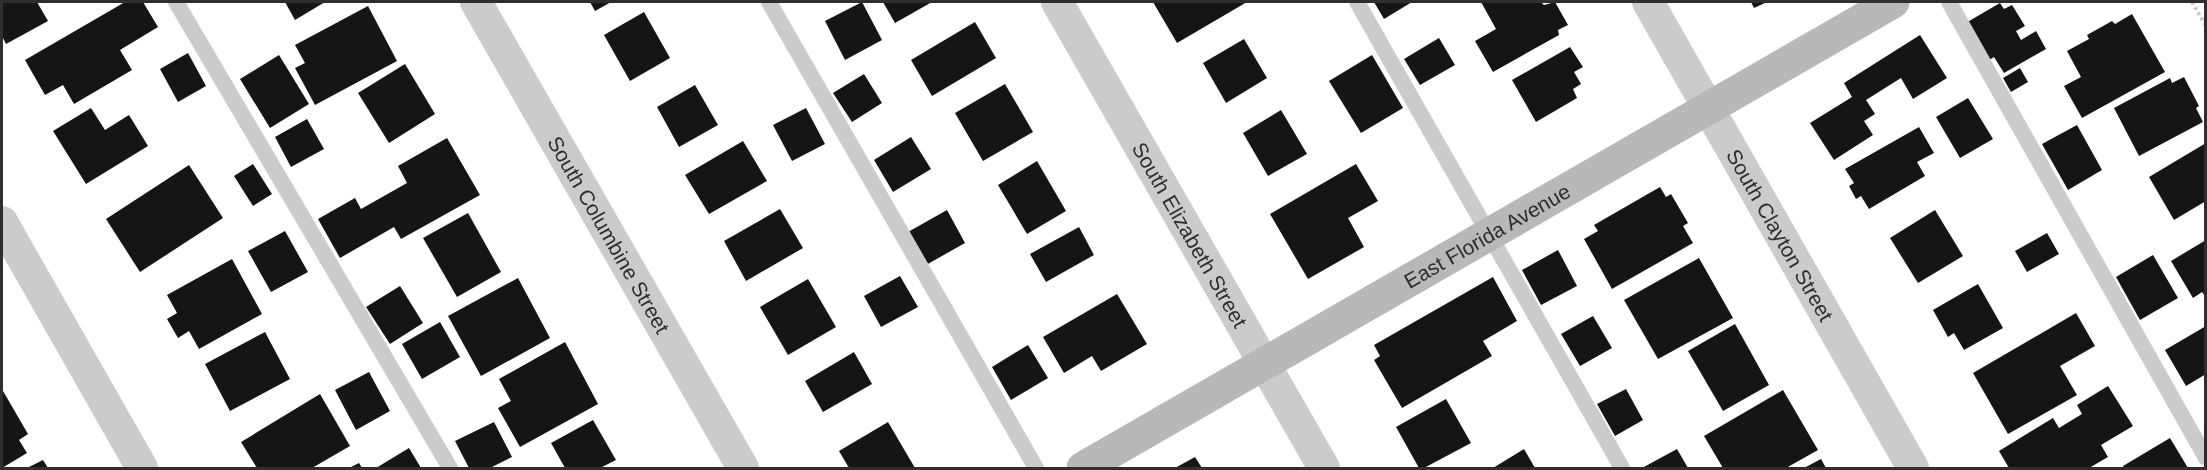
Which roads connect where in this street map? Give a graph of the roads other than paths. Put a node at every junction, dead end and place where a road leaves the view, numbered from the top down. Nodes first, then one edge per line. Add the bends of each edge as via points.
1 (176, 2) edge
2 (476, 2) edge
3 (769, 2) edge
4 (1058, 2) edge
5 (1357, 2) edge
6 (1648, 2) edge
7 (1893, 2) edge
8 (1949, 2) edge
9 (1709, 108) junction
10 (2, 222) edge
11 (1490, 233) junction
12 (1265, 364) junction
13 (2205, 458) edge
14 (142, 468) edge
15 (450, 468) edge
16 (743, 468) edge
17 (1036, 468) edge
18 (1083, 468) edge
19 (1324, 468) edge
20 (1622, 468) edge
21 (1913, 468) edge

1 - 15 lane
2 - 16 street, South Columbine Street
3 - 17 lane
4 - 12 street, South Elizabeth Street
5 - 11 lane
6 - 9 street, South Clayton Street
7 - 9 street, East Florida Avenue
8 - 13 lane
9 - 11 street, East Florida Avenue
9 - 21 street, South Clayton Street
10 - 14 street
11 - 12 street, East Florida Avenue
11 - 20 lane
12 - 18 street, East Florida Avenue
12 - 19 street, South Elizabeth Street

